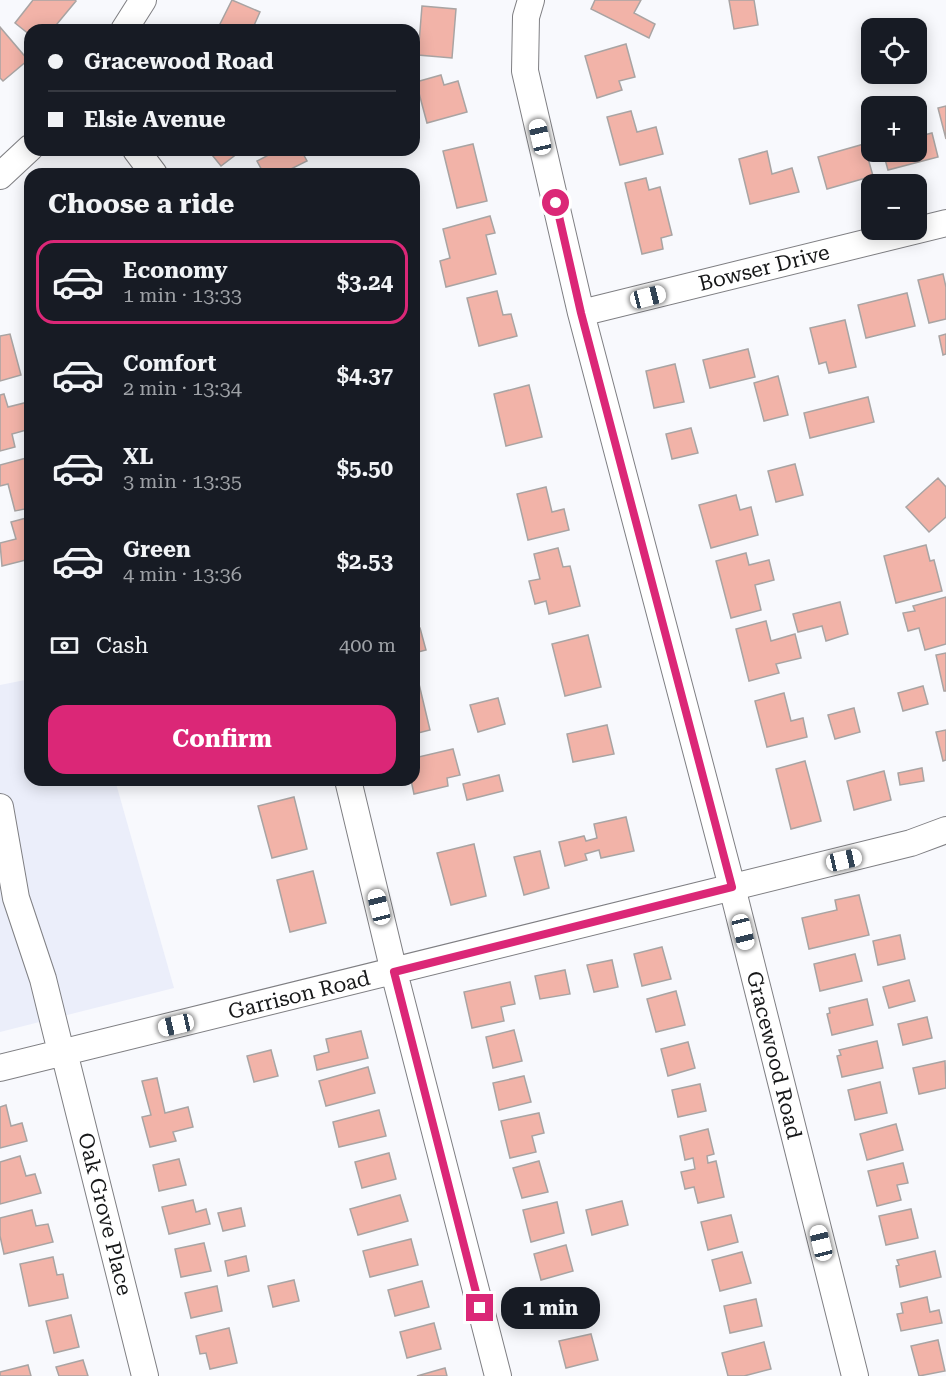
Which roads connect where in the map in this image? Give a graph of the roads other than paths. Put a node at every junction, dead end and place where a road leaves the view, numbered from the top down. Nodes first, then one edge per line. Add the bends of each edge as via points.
1 (143, 0) edge
2 (531, 0) edge
3 (128, 24) edge
4 (24, 154) edge
5 (0, 176) edge
6 (946, 223) edge
7 (581, 313) junction
8 (349, 786) edge
9 (0, 807) edge
10 (946, 830) edge
11 (732, 887) junction
12 (394, 972) junction
13 (63, 1052) junction
14 (0, 1068) edge
15 (145, 1376) edge
16 (498, 1376) edge
17 (855, 1376) edge

1 - 3 street
2 - 7 street, Gracewood Road via 526,17 525,71
4 - 5 street
6 - 7 street, Bowser Drive
7 - 11 street, Gracewood Road
8 - 12 street
9 - 13 street, Oak Grove Place via 16,898
10 - 11 street, Garrison Road via 911,843
11 - 12 street, Garrison Road
11 - 17 street, Gracewood Road
12 - 13 street, Garrison Road
12 - 16 street
13 - 14 street, Garrison Road
13 - 15 street, Oak Grove Place

